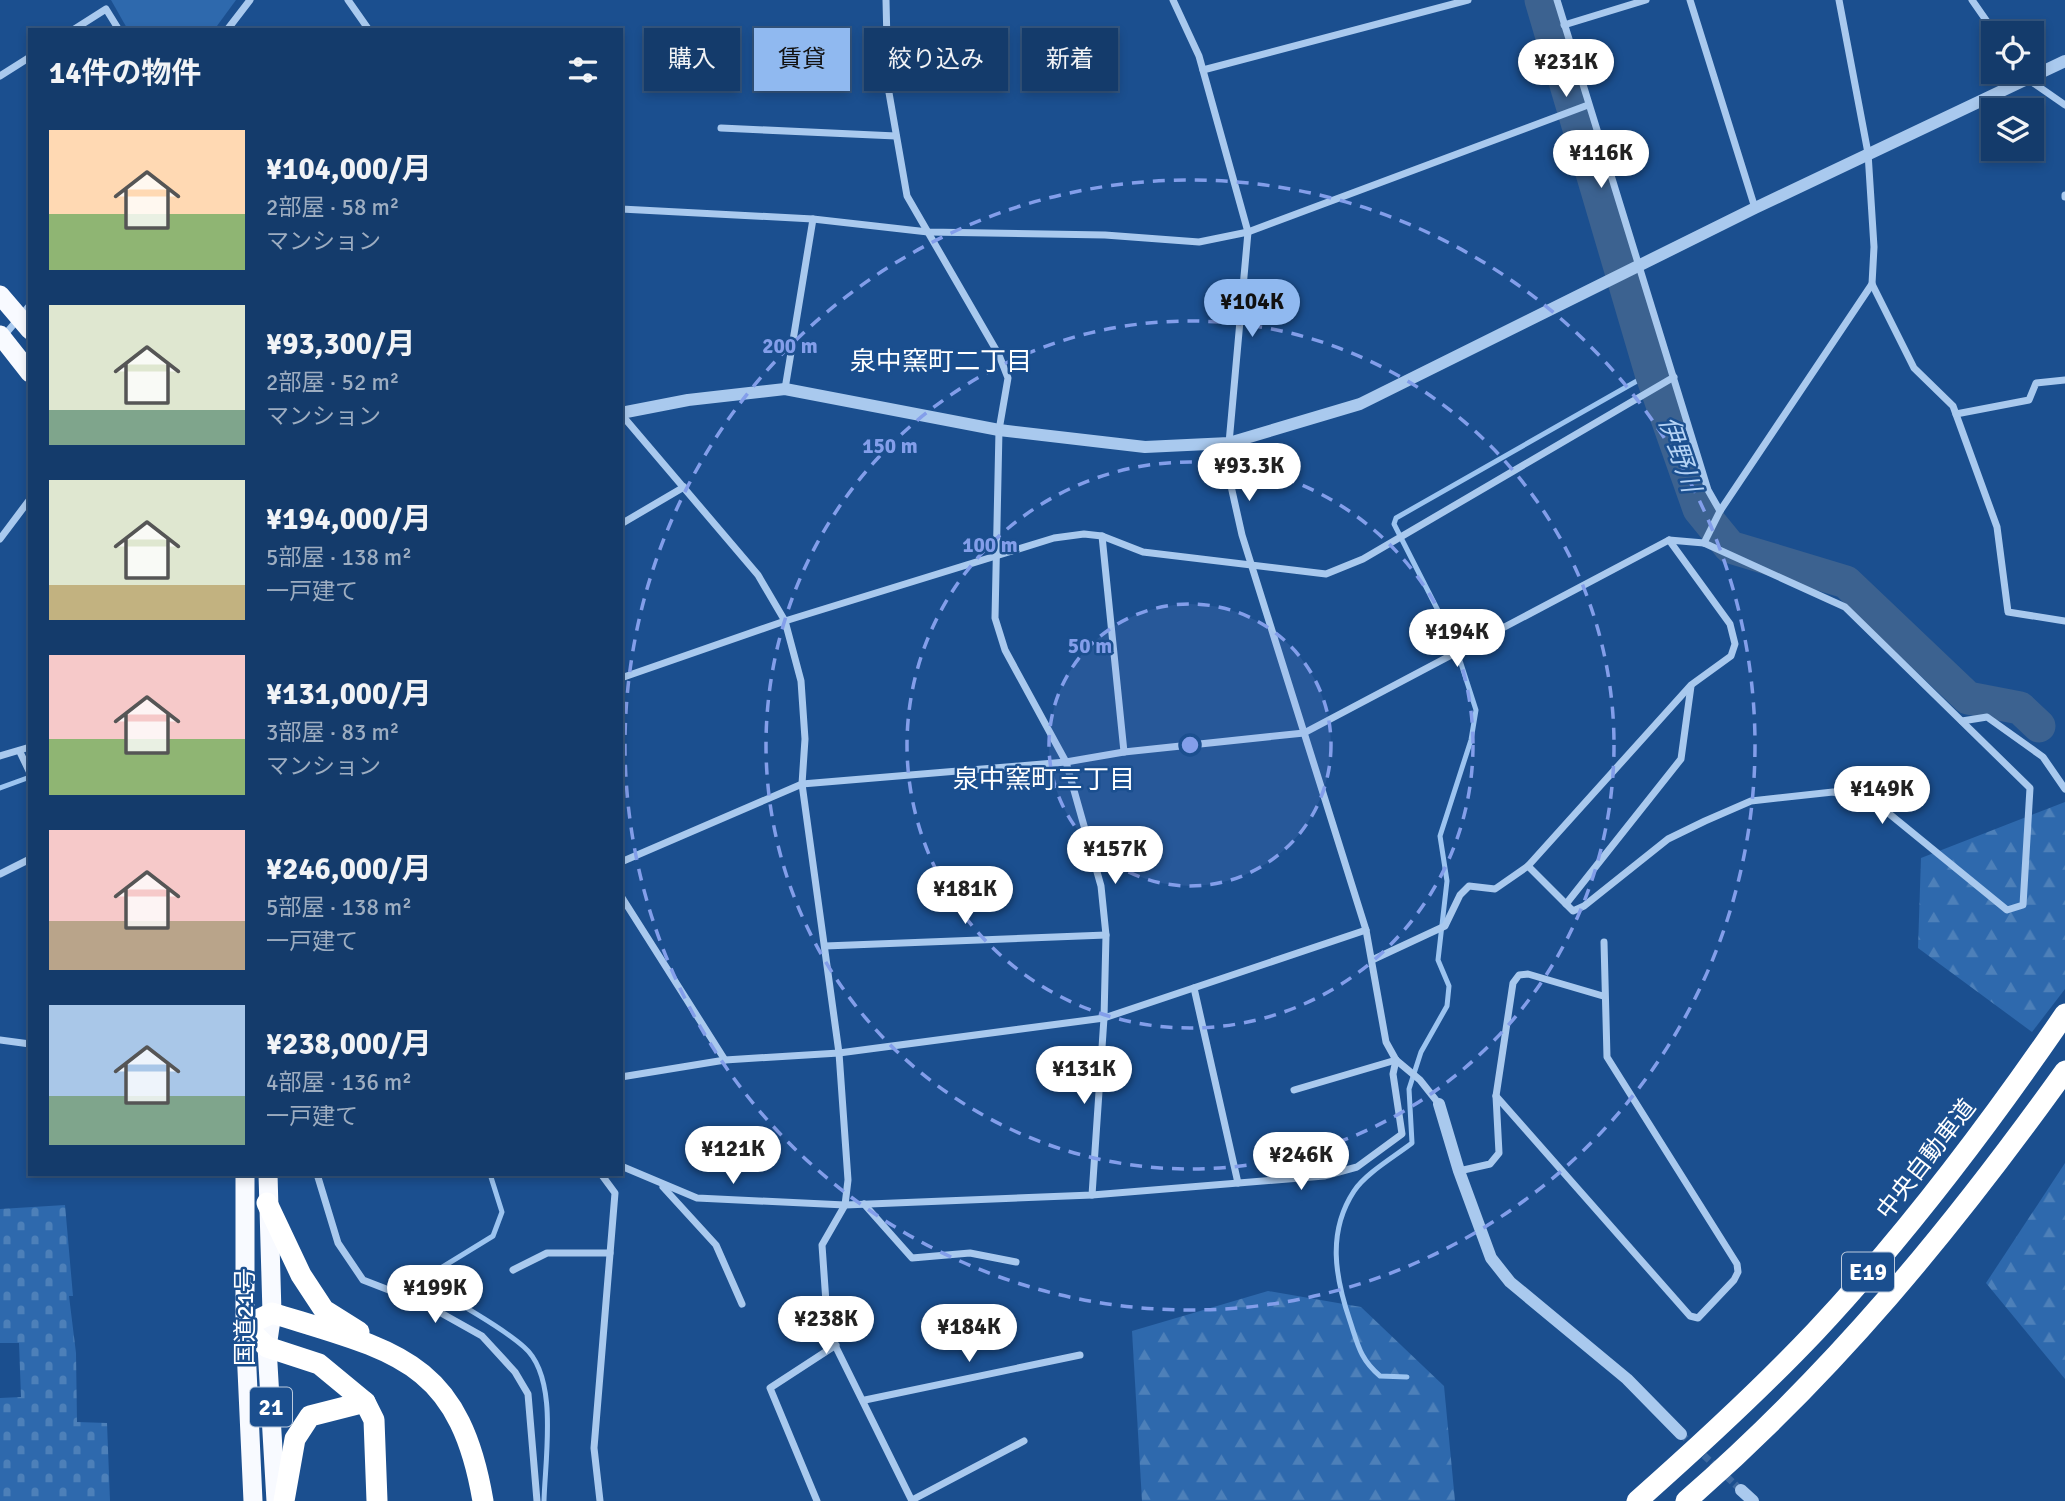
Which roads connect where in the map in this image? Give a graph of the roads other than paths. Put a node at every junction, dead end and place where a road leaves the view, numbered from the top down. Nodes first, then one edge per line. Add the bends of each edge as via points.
1 (250, 0) edge
2 (348, 0) edge
3 (886, 0) edge
4 (1173, 0) edge
5 (1468, 0) edge
6 (1557, 0) edge
7 (1646, 0) edge
8 (1690, 0) edge
9 (1839, 0) edge
10 (1972, 0) edge
11 (1987, 21) edge
12 (1564, 25) junction
13 (76, 28) edge
14 (118, 28) edge
15 (229, 28) edge
16 (368, 28) edge
17 (28, 58) edge
18 (2065, 61) edge
19 (1203, 69) junction
20 (2044, 69) edge
21 (0, 76) edge
22 (2010, 84) edge
23 (2037, 84) edge
24 (1588, 105) junction
25 (2065, 105) edge
26 (721, 128) dead end
27 (897, 136) junction
28 (1868, 153) junction
29 (1755, 208) junction
30 (623, 209) edge
31 (813, 219) junction
32 (928, 232) junction
33 (1248, 232) junction
34 (1640, 267) junction
35 (1872, 285) junction
36 (0, 295) edge
37 (27, 318) edge
38 (1, 338) edge
39 (28, 371) edge
40 (1674, 377) junction
41 (2065, 380) edge
42 (785, 389) junction
43 (623, 413) edge
44 (1956, 414) junction
45 (623, 415) edge
46 (999, 430) junction
47 (1229, 443) junction
48 (684, 487) junction
49 (28, 502) edge
50 (1720, 511) junction
51 (623, 523) edge
52 (1102, 536) junction
53 (0, 539) edge
54 (1669, 540) junction
55 (1704, 543) junction
56 (995, 557) junction
57 (1252, 567) junction
58 (785, 621) junction
59 (2065, 621) edge
60 (623, 677) edge
61 (1691, 685) junction
62 (1962, 721) junction
63 (1304, 733) junction
64 (28, 748) edge
65 (20, 752) junction
66 (1124, 752) junction
67 (0, 756) edge
68 (1066, 762) junction
69 (28, 769) edge
70 (802, 784) junction
71 (2065, 789) edge
72 (28, 860) edge
73 (623, 861) edge
74 (1528, 866) junction
75 (0, 874) edge
76 (623, 899) edge
77 (1566, 904) junction
78 (1366, 930) junction
79 (1106, 935) junction
80 (1604, 942) dead end
81 (825, 946) junction
82 (1371, 960) junction
83 (1194, 988) junction
84 (1603, 996) junction
85 (2065, 1014) edge
86 (1104, 1018) junction
87 (0, 1040) edge
88 (28, 1044) edge
89 (839, 1053) junction
90 (725, 1060) junction
91 (1396, 1060) junction
92 (2065, 1071) edge
93 (623, 1077) edge
94 (1294, 1090) dead end
95 (1496, 1096) junction
96 (1439, 1104) joint
97 (623, 1167) edge
98 (1459, 1171) junction
99 (246, 1176) edge
100 (268, 1176) edge
101 (318, 1176) edge
102 (602, 1176) edge
103 (1238, 1184) junction
104 (661, 1186) junction
105 (1092, 1195) junction
106 (267, 1203) junction
107 (864, 1204) junction
108 (845, 1205) junction
109 (610, 1253) junction
110 (1016, 1262) dead end
111 (513, 1270) dead end
112 (742, 1304) dead end
113 (272, 1313) junction
114 (245, 1326) junction
115 (836, 1345) junction
116 (381, 1346) junction
117 (267, 1347) junction
118 (1080, 1356) dead end
119 (865, 1400) junction
120 (365, 1402) junction
121 (1681, 1434) tunnel mouth
122 (1024, 1441) dead end
123 (1741, 1490) tunnel mouth
124 (253, 1501) edge
125 (276, 1501) edge
126 (284, 1501) edge
127 (377, 1501) edge
128 (483, 1501) edge
129 (537, 1501) edge
130 (600, 1501) edge
131 (817, 1501) edge
132 (912, 1501) edge
133 (1637, 1501) edge
134 (1686, 1501) edge
135 (1753, 1501) edge

1 - 15 street
2 - 16 street
3 - 27 street via 888,87
4 - 19 street
5 - 19 street
6 - 12 street
7 - 12 street
8 - 29 street
9 - 28 street
10 - 11 street
12 - 24 street
13 - 14 street via 106,9
17 - 21 street
18 - 20 street
19 - 33 street
22 - 28 street
23 - 25 street
24 - 33 street
24 - 34 street
26 - 27 street
27 - 32 street via 907,196
28 - 29 street
28 - 35 street
29 - 34 street
30 - 31 street
31 - 32 street
31 - 42 street
32 - 33 street via 1105,235 1199,242
32 - 46 street via 1008,378
33 - 47 street
34 - 40 street
34 - 47 street via 1360,404
35 - 44 street via 1914,368 1954,406
35 - 50 street
36 - 37 highway
37 - 38 street
38 - 39 highway
40 - 50 street via 1708,490
40 - 57 street via 1363,559 1326,574
41 - 44 street via 2036,383 2029,400
42 - 43 street
42 - 46 street
44 - 59 street via 1997,527 2008,612
45 - 48 street
46 - 47 street via 1144,447
46 - 56 street
47 - 57 street via 1231,486
48 - 51 street
48 - 58 street via 758,575
49 - 53 street
50 - 55 street
52 - 56 street via 1054,538
52 - 57 street via 1143,552
52 - 66 street
54 - 55 street
54 - 61 street via 1730,624 1735,644 1731,656
54 - 63 street
55 - 62 street via 1844,607
56 - 58 street
56 - 68 street via 995,618 1005,650
57 - 63 street
58 - 60 street
58 - 70 street via 800,681 805,739
61 - 74 street
61 - 77 street via 1681,759
62 - 71 street via 1987,717 2043,757
62 - 77 street via 2030,788 2023,905 2007,910 1876,803 1833,792 1751,801 1668,839 1584,906 1573,911
63 - 66 street
63 - 78 street
64 - 65 street
65 - 67 street
65 - 69 street
66 - 68 street
68 - 70 street
68 - 79 street via 1101,886
70 - 73 street
70 - 81 street
72 - 75 street
74 - 77 street
74 - 82 street via 1495,889 1469,886 1445,926
76 - 90 street
78 - 82 street
78 - 83 street
79 - 81 street
79 - 86 street
80 - 84 street
81 - 89 street
82 - 91 street via 1386,1041
83 - 86 street
83 - 103 street
84 - 95 street via 1519,975 1513,983
84 - 95 street via 1607,1057 1737,1264 1734,1280 1698,1318 1690,1316
85 - 133 highway, 中央自動車道 / E19 via 1897,1239 1733,1414
86 - 89 street
86 - 105 street
87 - 88 street
89 - 90 street
89 - 108 street via 848,1180
90 - 93 street
91 - 94 street
91 - 96 street
91 - 103 street via 1393,1074 1402,1134 1357,1167 1324,1176
92 - 134 highway, E19 via 1924,1259 1831,1363 1749,1446
95 - 98 street via 1499,1153 1489,1164
96 - 98 street
97 - 104 street
98 - 121 street via 1491,1258 1510,1282 1627,1378
99 - 114 highway, 国道21号 / 21
100 - 106 highway, 国道21号 / 21
101 - 129 street via 338,1243 363,1280 425,1304 482,1336 515,1373 528,1394
102 - 109 street via 615,1193
103 - 105 street
104 - 108 street via 697,1198
104 - 112 street via 716,1245
105 - 107 street
106 - 113 highway, 国道21号 / 21
106 - 116 highway via 301,1275 324,1310
107 - 108 street
107 - 110 street via 912,1258 970,1253
108 - 115 street via 822,1245 828,1331
109 - 111 street via 547,1253
109 - 130 street via 594,1448
113 - 114 highway
113 - 116 highway
113 - 117 highway, 国道21号 / 21
114 - 117 highway
114 - 124 highway, 国道21号 / 21
115 - 119 street
115 - 131 street via 770,1388
116 - 128 highway via 420,1372 462,1422 476,1461
117 - 120 highway via 319,1364
117 - 125 highway, 国道21号 / 21
118 - 119 street
119 - 132 street
120 - 126 highway via 310,1416 295,1439
120 - 127 highway via 374,1420
122 - 132 street
123 - 135 street

